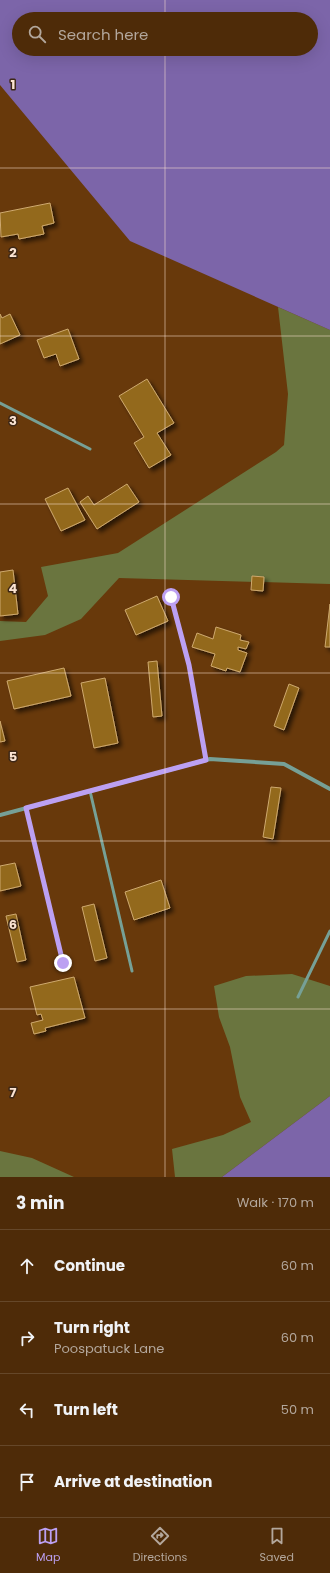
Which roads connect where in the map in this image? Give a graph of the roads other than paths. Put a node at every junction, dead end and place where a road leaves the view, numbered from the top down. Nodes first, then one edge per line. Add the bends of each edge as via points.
1 (0, 403) edge
2 (90, 449) dead end
3 (171, 597) dead end
4 (206, 760) junction
5 (330, 789) edge
6 (90, 791) junction
7 (26, 808) junction
8 (0, 814) edge
9 (330, 931) edge
10 (63, 963) dead end
11 (132, 971) dead end
12 (298, 997) dead end

1 - 2 lane
3 - 4 lane via 189,665
4 - 5 street via 284,764
4 - 6 street
6 - 7 street
6 - 11 lane
7 - 8 street
7 - 10 lane
9 - 12 lane

